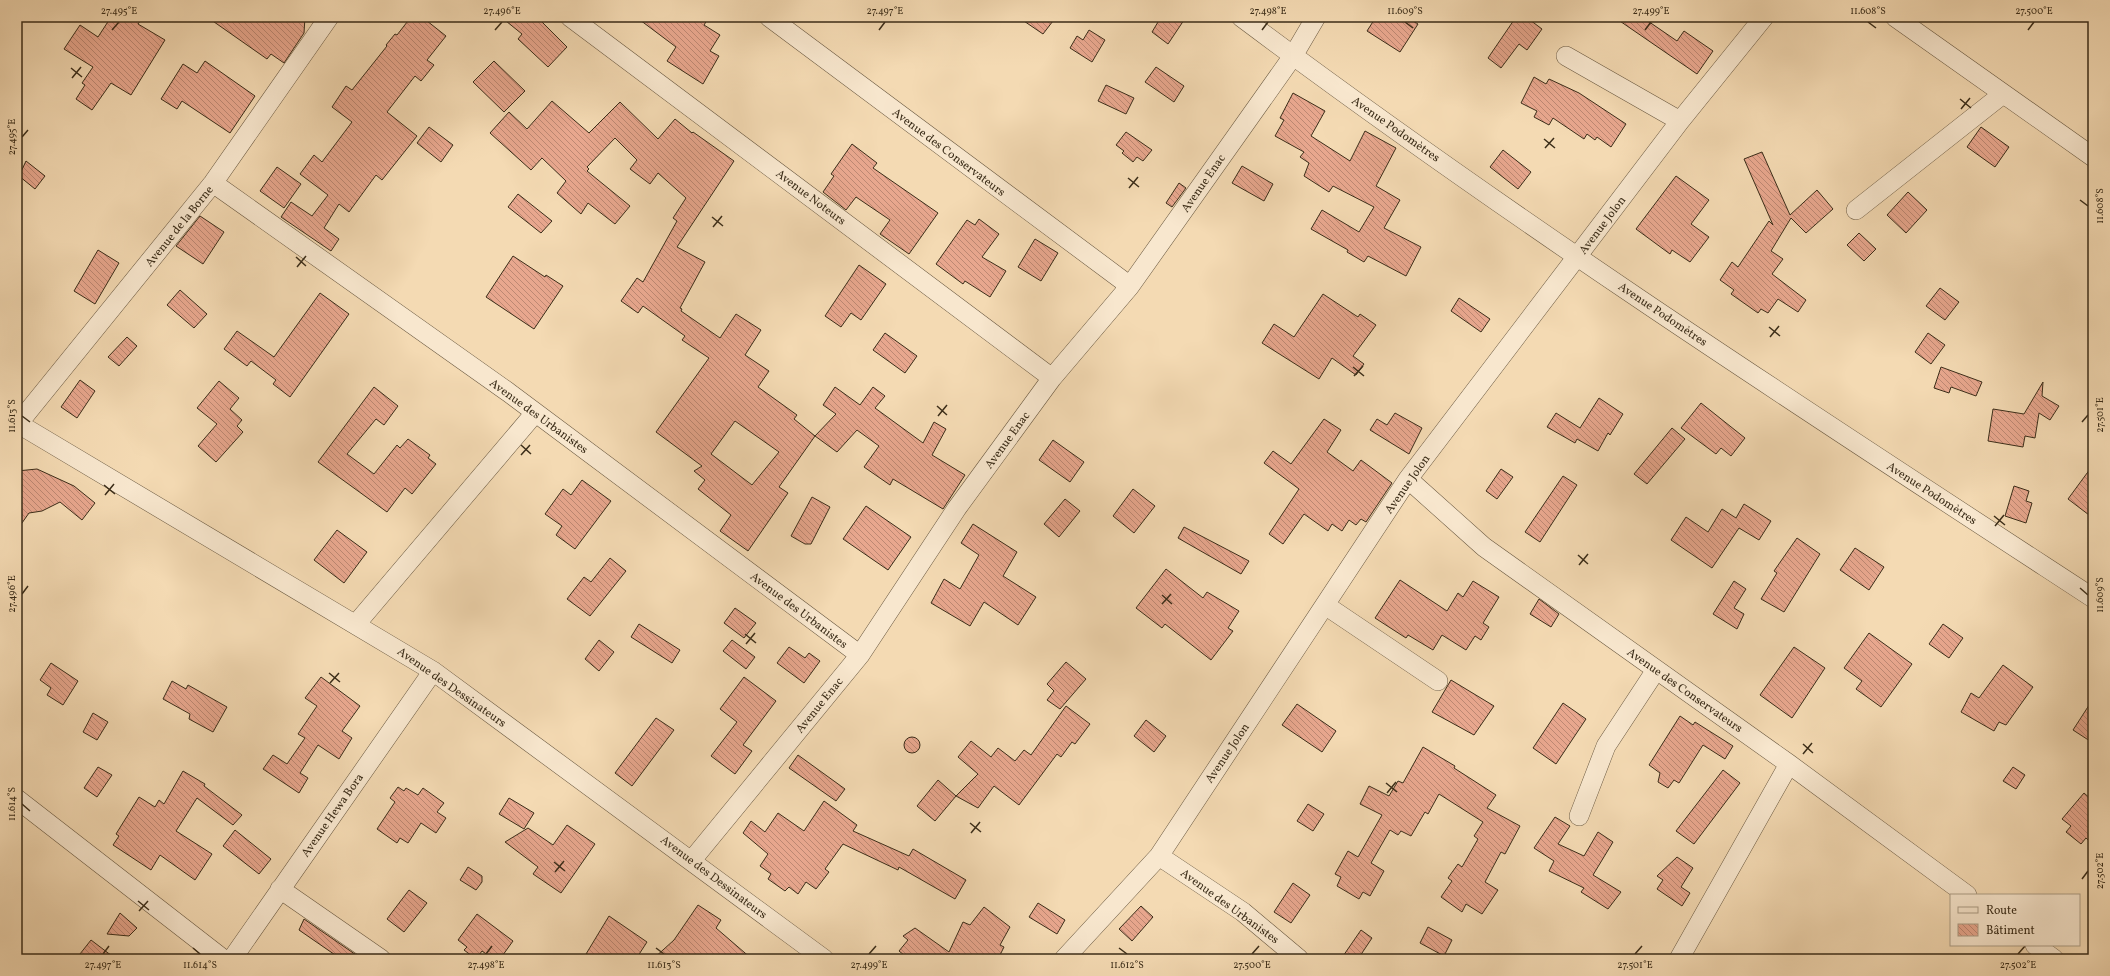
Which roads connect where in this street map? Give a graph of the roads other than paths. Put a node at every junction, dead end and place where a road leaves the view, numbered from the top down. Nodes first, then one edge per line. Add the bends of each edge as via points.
1 (329, 17) edge
2 (570, 17) edge
3 (769, 17) edge
4 (1241, 17) edge
5 (1316, 17) edge
6 (1764, 17) edge
7 (1895, 17) edge
8 (1293, 56) junction
9 (1566, 56) dead end
10 (2003, 94) junction
11 (1680, 121) junction
12 (2093, 157) edge
13 (213, 183) junction
14 (1856, 210) dead end
15 (1577, 257) junction
16 (1130, 286) junction
17 (1052, 378) junction
18 (535, 413) junction
19 (17, 424) edge
20 (1408, 479) junction
21 (2093, 598) edge
22 (1325, 604) junction
23 (356, 624) junction
24 (860, 655) junction
25 (1656, 670) junction
26 (433, 671) junction
27 (1438, 681) dead end
28 (1790, 764) junction
29 (17, 799) edge
30 (1579, 816) dead end
31 (1159, 856) junction
32 (692, 860) junction
33 (280, 889) junction
34 (1966, 894) edge
35 (2036, 946) edge
36 (223, 959) edge
37 (232, 959) edge
38 (381, 959) edge
39 (824, 959) edge
40 (1064, 959) edge
41 (1299, 959) edge
42 (1679, 959) edge
43 (2054, 959) edge

1 - 13 street, Avenue de la Borne
2 - 17 street, Avenue Noteurs
3 - 16 street, Avenue des Conservateurs
4 - 8 street, Avenue Podomètres
5 - 8 street, Avenue Enac
6 - 11 street, Avenue Jolon
7 - 10 street
8 - 15 street, Avenue Podomètres
8 - 16 street, Avenue Enac
9 - 11 street
10 - 12 street
10 - 14 street
11 - 15 street, Avenue Jolon
13 - 18 street, Avenue des Urbanistes
13 - 19 street, Avenue de la Borne
15 - 20 street, Avenue Jolon
15 - 21 street, Avenue Podomètres
16 - 17 street, Avenue Enac
17 - 24 street, Avenue Enac via 958,508
18 - 23 street
18 - 24 street, Avenue des Urbanistes
19 - 23 street, Avenue des Dessinateurs
20 - 22 street, Avenue Jolon
20 - 25 street, Avenue des Conservateurs via 1484,547
22 - 27 street
22 - 31 street, Avenue Jolon
23 - 26 street, Avenue des Dessinateurs
24 - 32 street, Avenue Enac
25 - 28 street, Avenue des Conservateurs
25 - 30 street via 1606,746
26 - 32 street, Avenue des Dessinateurs
26 - 33 street, Avenue Hewa Bora
28 - 34 street, Avenue des Conservateurs
28 - 42 street
29 - 36 street
31 - 40 street, Avenue Jolon
31 - 41 street, Avenue des Urbanistes via 1243,912
32 - 39 street, Avenue des Dessinateurs
33 - 37 street, Avenue Hewa Bora
33 - 38 street
35 - 43 street

